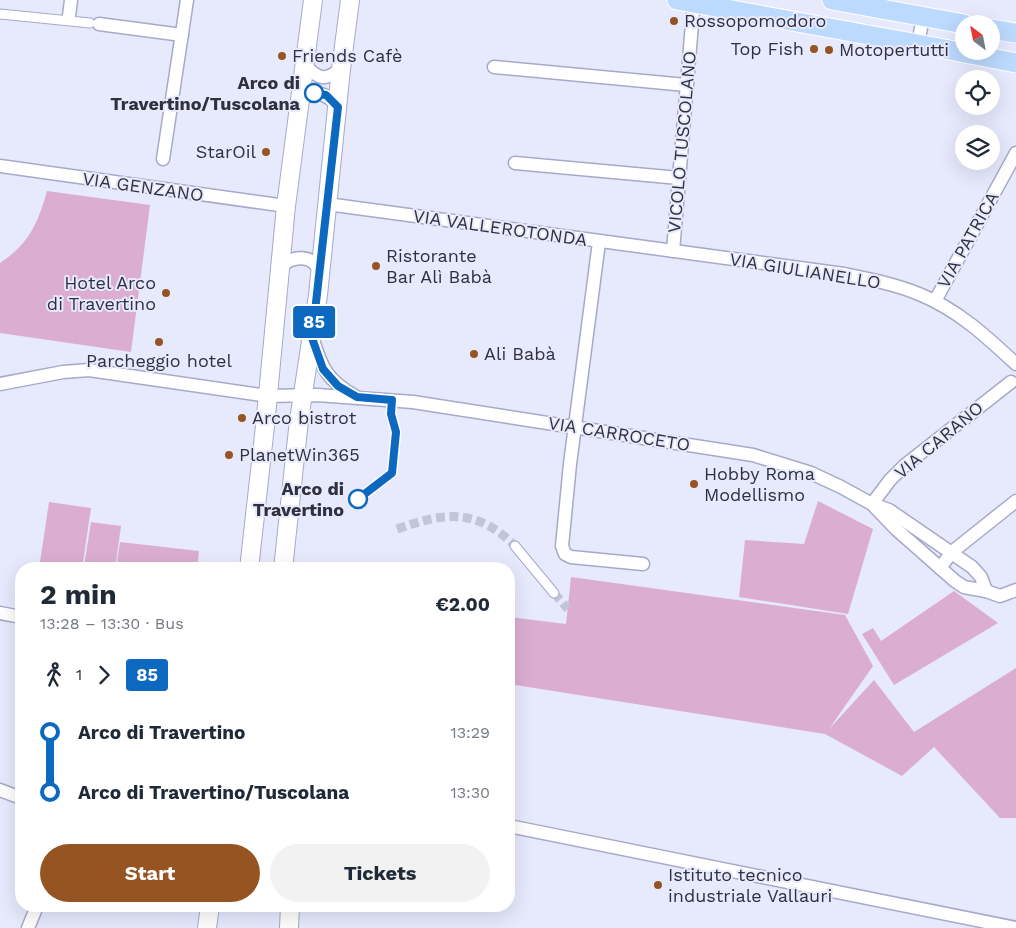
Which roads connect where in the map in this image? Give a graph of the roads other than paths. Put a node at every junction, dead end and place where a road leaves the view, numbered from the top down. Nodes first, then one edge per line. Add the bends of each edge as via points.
1 (71, 0) edge
2 (187, 0) edge
3 (313, 0) edge
4 (350, 0) edge
5 (832, 0) edge
6 (689, 1) edge
7 (0, 14) edge
8 (69, 16) dead end
9 (923, 17) junction
10 (955, 22) edge
11 (94, 23) joint
12 (1000, 30) edge
13 (1016, 33) edge
14 (182, 34) junction
15 (918, 44) junction
16 (1016, 63) edge
17 (305, 65) junction
18 (494, 67) dead end
19 (341, 69) junction
20 (686, 85) junction
21 (300, 100) junction
22 (338, 107) junction
23 (1016, 153) edge
24 (163, 159) dead end
25 (515, 163) dead end
26 (0, 166) edge
27 (679, 178) junction
28 (327, 204) junction
29 (286, 206) junction
30 (599, 242) junction
31 (673, 251) junction
32 (280, 267) junction
33 (320, 272) junction
34 (935, 301) junction
35 (312, 338) junction
36 (1016, 364) edge
37 (1010, 382) dead end
38 (0, 384) edge
39 (303, 395) junction
40 (268, 396) junction
41 (357, 397) junction
42 (574, 428) junction
43 (1016, 501) edge
44 (872, 504) junction
45 (516, 546) tunnel mouth
46 (952, 552) junction
47 (250, 562) edge
48 (284, 562) edge
49 (643, 564) dead end
50 (940, 568) junction
51 (1016, 590) edge
52 (986, 591) junction
53 (554, 593) tunnel mouth
54 (0, 613) edge
55 (15, 616) edge
56 (0, 790) edge
57 (15, 796) edge
58 (515, 827) edge
59 (35, 912) edge
60 (209, 912) edge
61 (289, 912) edge
62 (28, 928) edge
63 (207, 928) edge
64 (288, 928) edge
65 (1016, 928) edge

1 - 8 street
2 - 14 street
3 - 17 main road
4 - 19 main road
5 - 9 main road
6 - 15 main road
6 - 20 street, VICOLO TUSCOLANO
7 - 11 street
9 - 10 main road
9 - 15 street
11 - 14 street
12 - 13 main road
14 - 24 street
15 - 16 main road
17 - 19 street via 314,75 321,77
17 - 21 main road
18 - 20 street
19 - 22 main road
20 - 27 street, VICOLO TUSCOLANO
21 - 22 street via 318,93 330,98
21 - 29 main road
22 - 28 main road
23 - 34 street, VIA PATRICA
25 - 27 street
26 - 29 street, VIA GENZANO
27 - 31 street, VICOLO TUSCOLANO
28 - 30 street, VIA VALLEROTONDA
28 - 33 main road
29 - 32 main road
30 - 31 street, VIA VALLEROTONDA
30 - 42 street
31 - 34 street, VIA GIULIANELLO via 864,278 903,288
32 - 33 street via 293,259 304,258 316,264
32 - 40 main road
33 - 35 main road
34 - 36 street, VIA GIULIANELLO via 978,329
35 - 39 main road
35 - 41 street, VIA CARROCETO via 326,374
37 - 44 street, VIA CARANO via 904,466
38 - 40 street, VIA CARROCETO via 77,370
39 - 40 street, VIA CARROCETO
39 - 41 street, VIA CARROCETO
39 - 48 main road
40 - 47 main road
41 - 42 street, VIA CARROCETO via 413,402
42 - 44 street, VIA CARROCETO via 753,455 811,473
42 - 49 street via 563,551 571,557
43 - 46 street
44 - 46 street, VIA CARROCETO via 902,517
44 - 50 street, VIA CARROCETO
45 - 53 street
46 - 50 street
46 - 52 street, VIA CARROCETO via 976,571
50 - 52 street, VIA CARROCETO via 964,587
51 - 52 street, VIA CARROCETO via 1000,596
54 - 55 street
56 - 57 street
58 - 65 street
59 - 62 street
60 - 63 main road
61 - 64 main road

